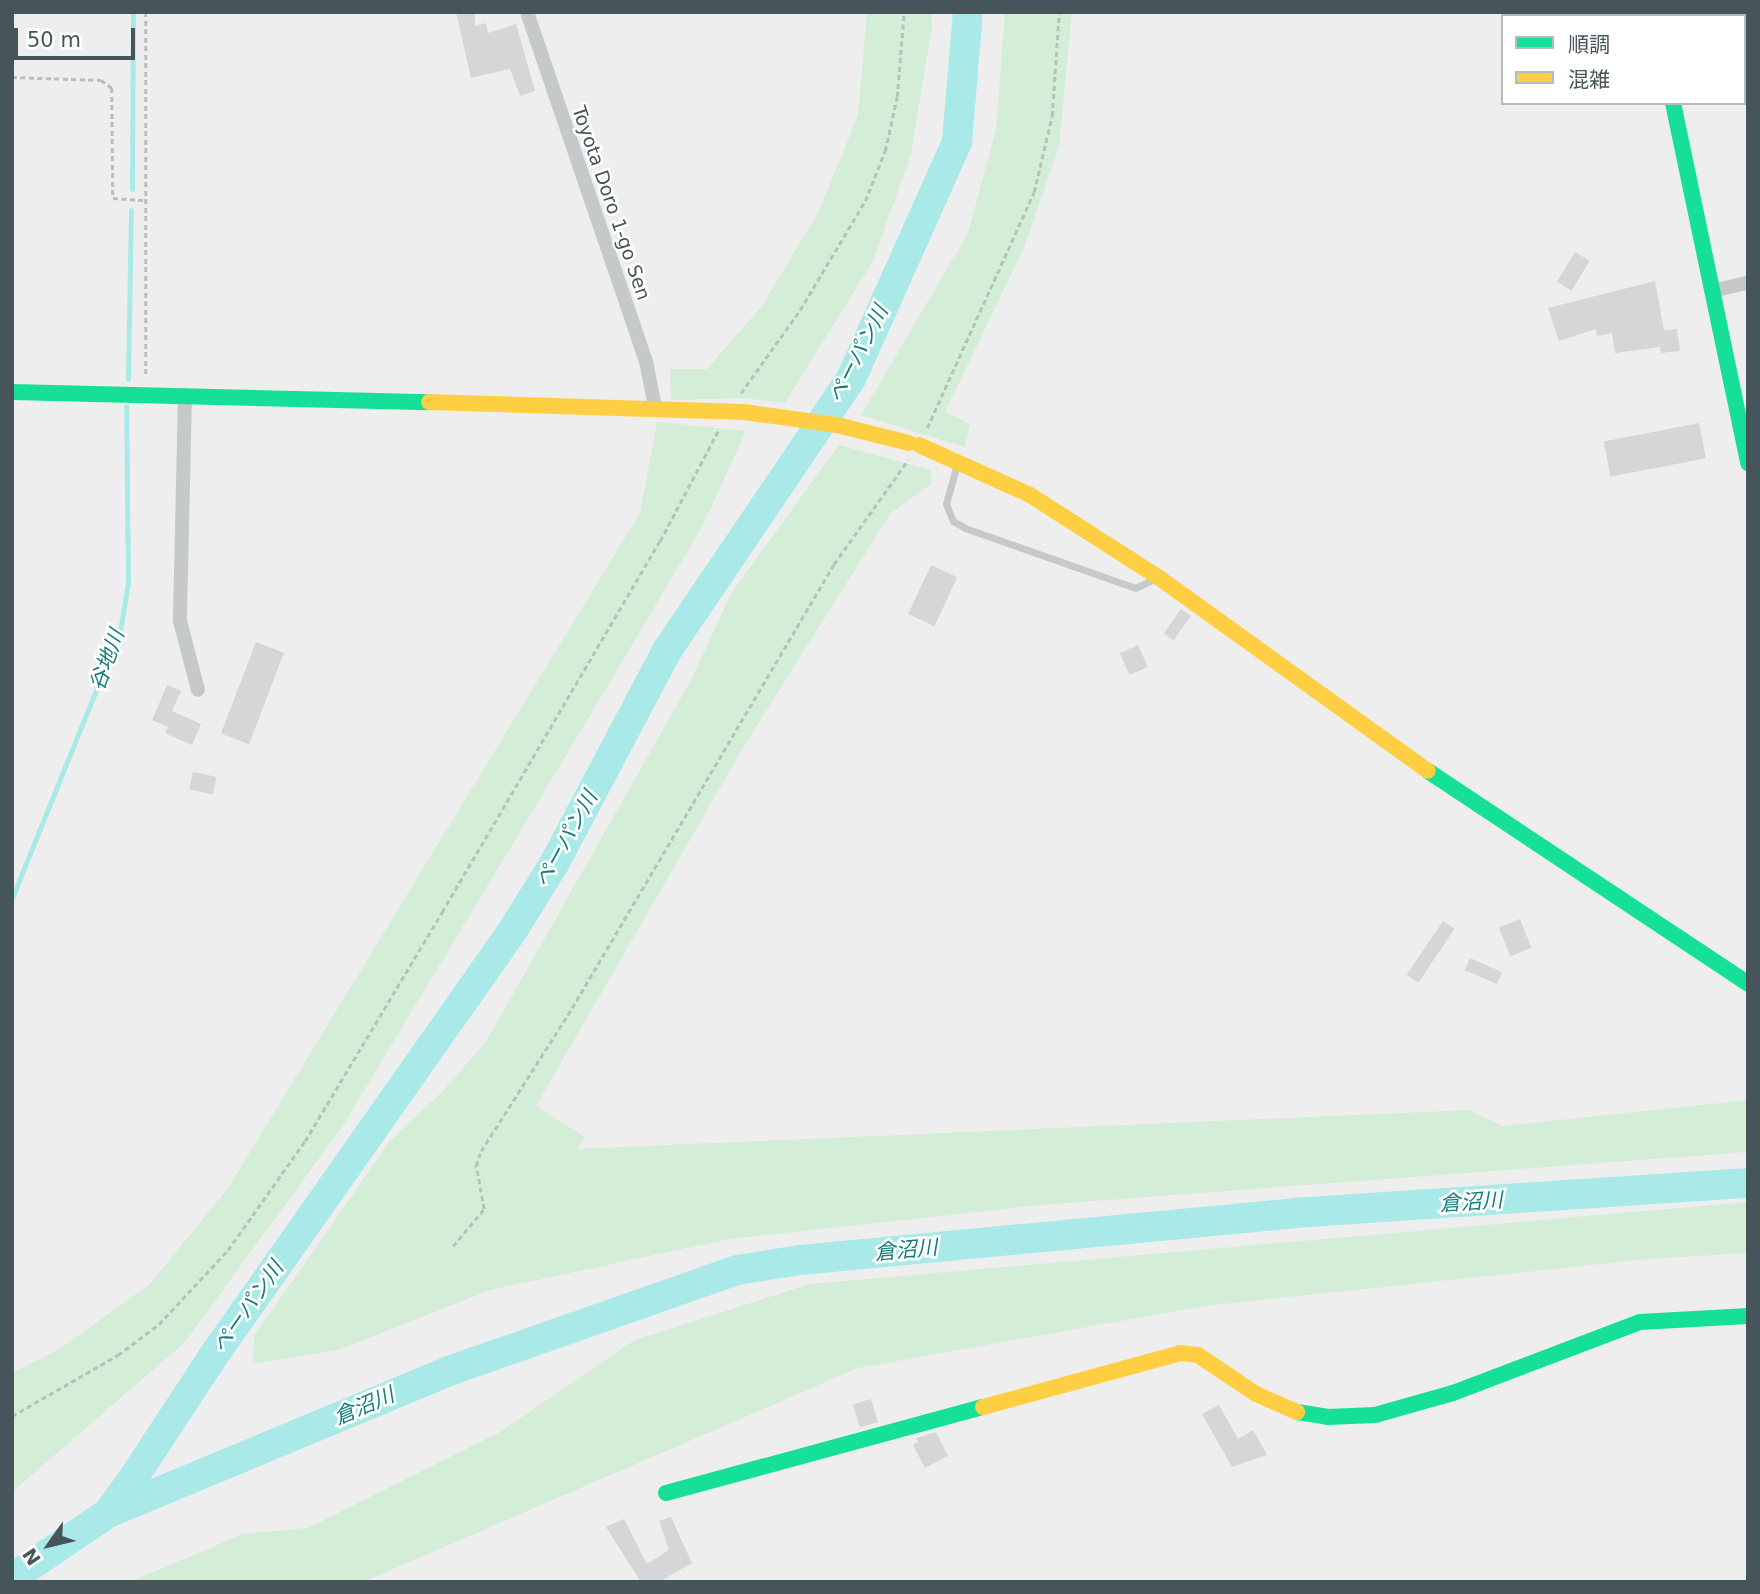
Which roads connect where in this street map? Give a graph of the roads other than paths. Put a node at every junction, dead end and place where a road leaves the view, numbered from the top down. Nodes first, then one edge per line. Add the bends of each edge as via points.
1 (527, 12) edge
2 (1673, 105) edge
3 (1748, 283) edge
4 (1712, 291) junction
5 (12, 391) edge
6 (185, 395) junction
7 (655, 407) junction
8 (957, 463) junction
9 (1748, 463) edge
10 (1158, 577) junction
11 (198, 690) dead end
12 (1748, 984) edge
13 (1748, 1317) edge
14 (666, 1493) dead end

1 - 7 street, Toyota Doro 1-go Sen via 646,361
2 - 4 street
3 - 4 street
4 - 9 street
5 - 6 street
6 - 7 street
6 - 11 street via 180,621
7 - 8 street via 837,425 914,444
8 - 10 street via 1030,495
8 - 10 lane via 946,504 953,521 965,528 1135,588
10 - 12 street via 1378,737
13 - 14 street via 1640,1322 1465,1389 1375,1415 1327,1417 1295,1412 1256,1394 1198,1354 1180,1353

